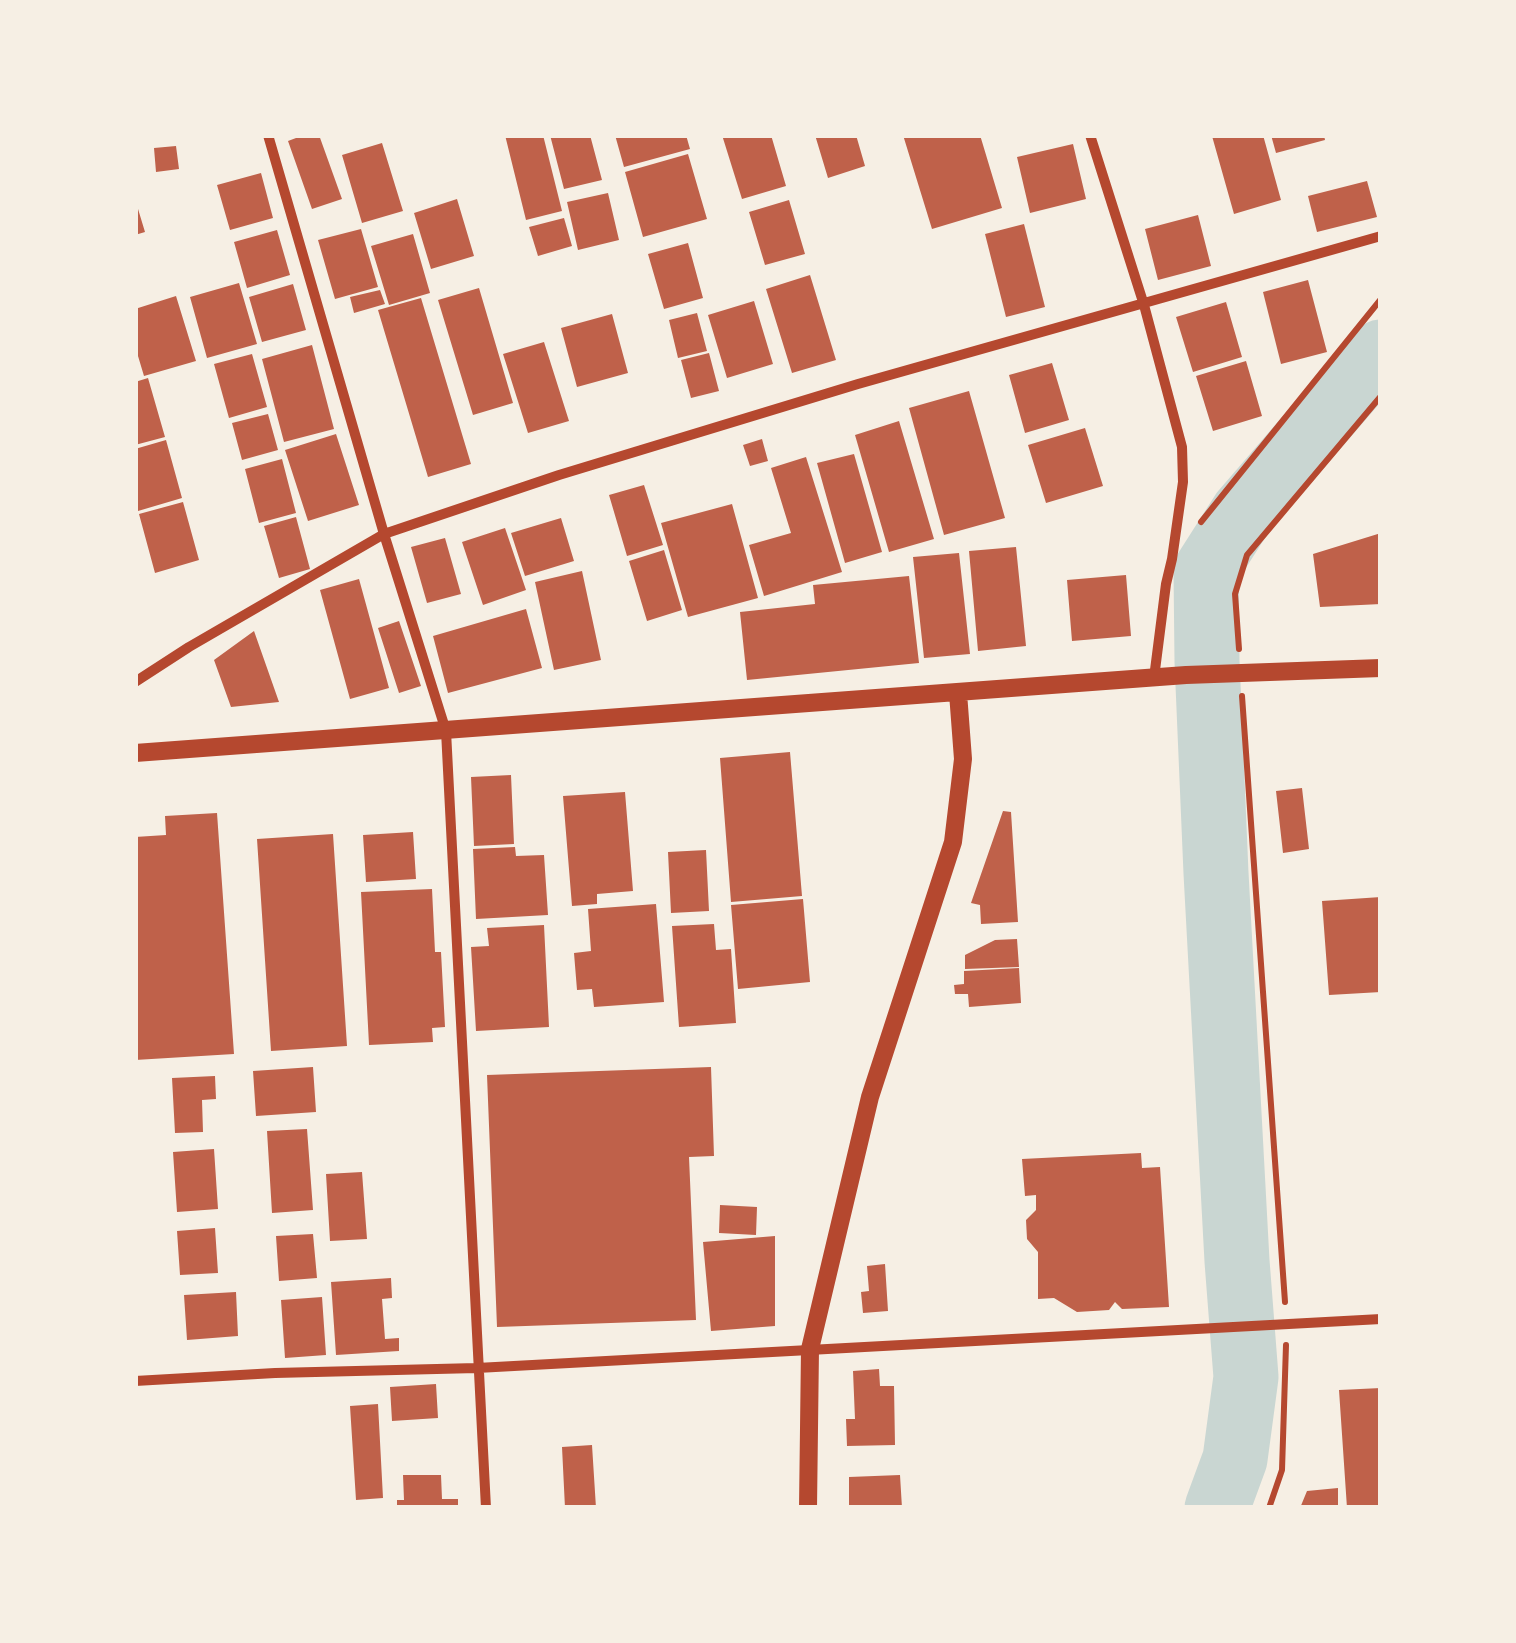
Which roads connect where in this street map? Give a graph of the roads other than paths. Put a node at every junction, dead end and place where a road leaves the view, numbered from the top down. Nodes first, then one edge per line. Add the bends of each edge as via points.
1 (268, 135) edge
2 (1090, 135) edge
3 (1381, 236) edge
4 (1144, 305) junction
5 (384, 534) junction
6 (1381, 668) edge
7 (1154, 679) junction
8 (135, 682) edge
9 (958, 693) junction
10 (446, 731) junction
11 (135, 754) edge
12 (1381, 1319) edge
13 (810, 1349) junction
14 (477, 1368) junction
15 (135, 1380) edge
16 (486, 1508) edge
17 (808, 1508) edge

1 - 5 street
2 - 4 street
3 - 4 street
4 - 5 street via 858,384
4 - 7 street via 1182,447 1183,482
5 - 8 street
5 - 10 street
6 - 7 street
7 - 9 street
9 - 10 street
9 - 13 street via 964,759 953,842 870,1097
10 - 11 street
10 - 14 street
12 - 13 street
13 - 14 street
13 - 17 street
14 - 15 street
14 - 16 street

